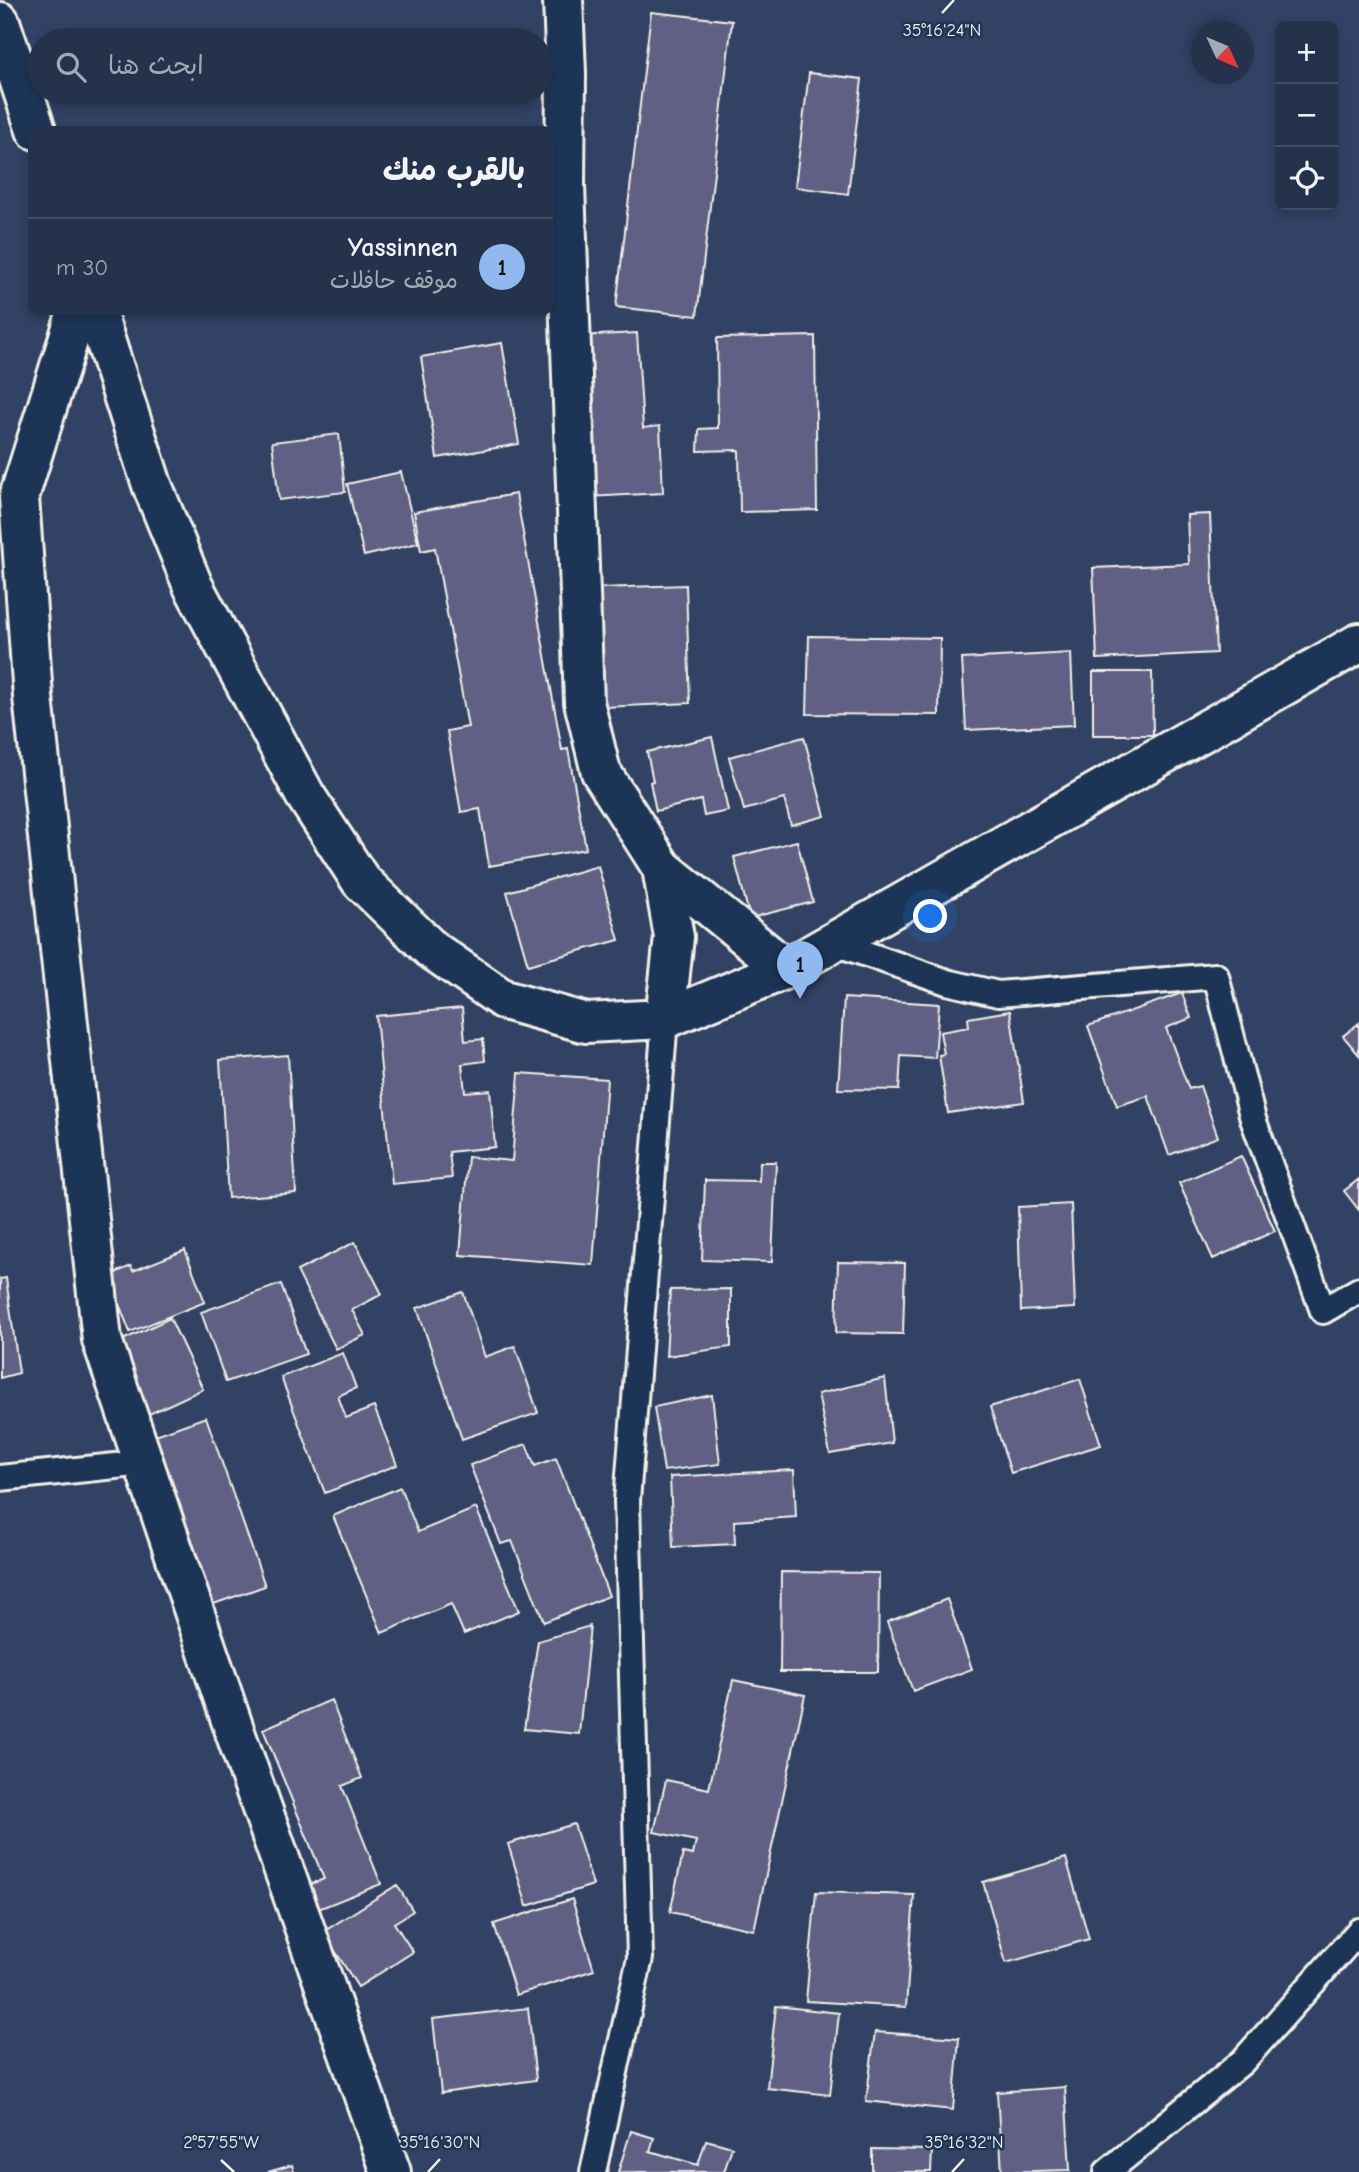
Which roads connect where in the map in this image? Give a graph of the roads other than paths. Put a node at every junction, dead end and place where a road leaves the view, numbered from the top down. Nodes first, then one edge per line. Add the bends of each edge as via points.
1 (563, 0) edge
2 (0, 22) edge
3 (35, 126) edge
4 (76, 315) edge
5 (97, 315) edge
6 (1359, 643) edge
7 (662, 868) junction
8 (832, 942) junction
9 (786, 969) junction
10 (665, 1019) junction
11 (1359, 1290) edge
12 (144, 1463) junction
13 (0, 1478) edge
14 (1359, 1931) edge
15 (391, 2172) edge
16 (593, 2172) edge
17 (1107, 2172) edge

1 - 7 street via 565,185 584,702 601,772
2 - 3 street
4 - 12 street via 19,497 33,696 102,1340
5 - 10 street via 152,485 193,586 305,795 361,881 430,949 505,1000 586,1023
6 - 8 street
7 - 9 street
7 - 10 street via 674,937
8 - 9 street
8 - 11 lane via 947,982 998,994 1216,976 1252,1119 1323,1311
9 - 10 street
10 - 16 lane via 626,1502 640,1958
12 - 13 lane
12 - 15 street
14 - 17 lane via 1242,2062

